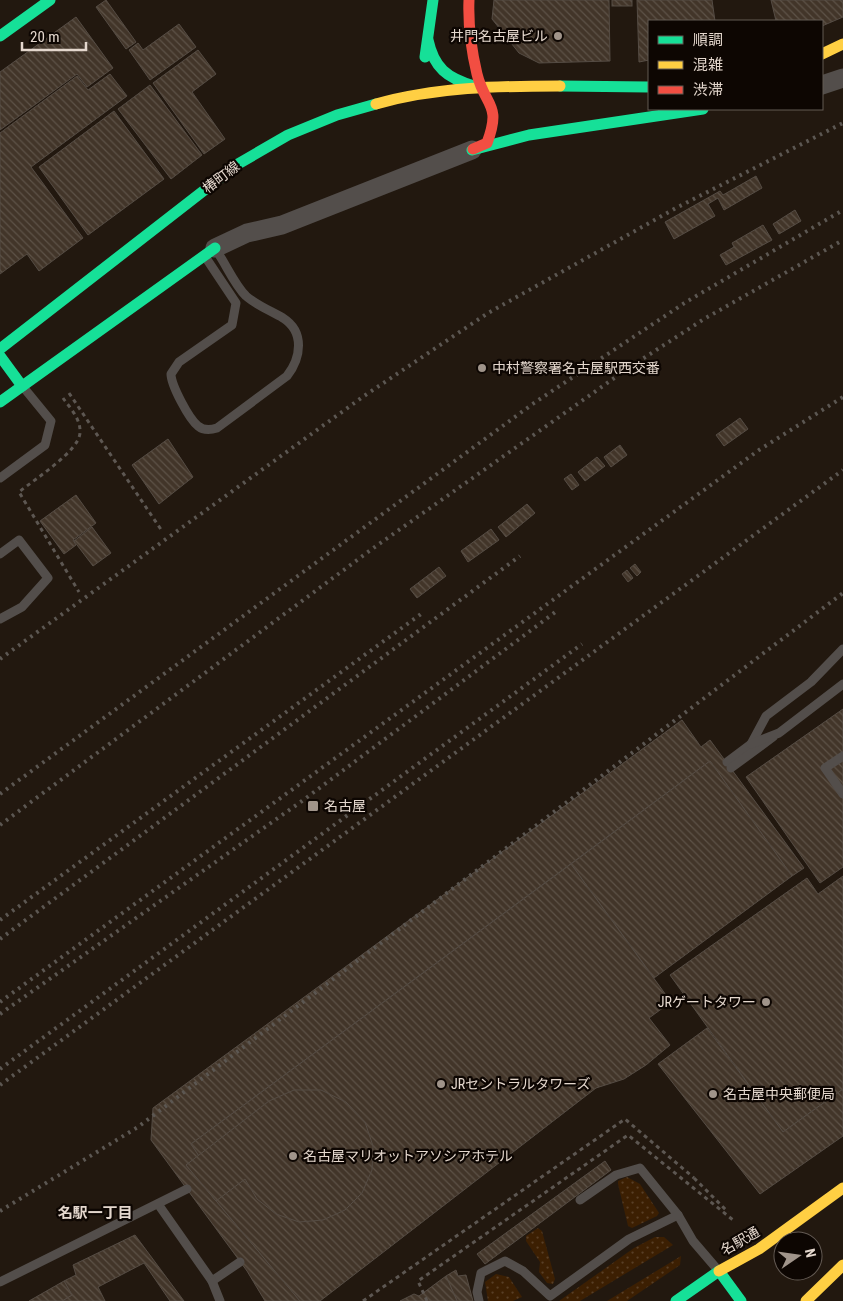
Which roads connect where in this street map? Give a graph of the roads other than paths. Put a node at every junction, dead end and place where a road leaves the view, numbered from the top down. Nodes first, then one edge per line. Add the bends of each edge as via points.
1 (50, 0) edge
2 (433, 0) edge
3 (469, 0) edge
4 (0, 36) edge
5 (428, 40) junction
6 (843, 44) edge
7 (823, 54) edge
8 (424, 65) dead end
9 (843, 78) edge
10 (823, 86) edge
11 (648, 87) edge
12 (481, 88) junction
13 (640, 99) dead end
14 (696, 110) edge
15 (472, 150) junction
16 (210, 252) junction
17 (0, 349) edge
18 (0, 356) edge
19 (22, 386) junction
20 (0, 402) edge
21 (0, 478) edge
22 (0, 554) edge
23 (0, 619) edge
24 (843, 649) edge
25 (843, 684) edge
26 (750, 744) junction
27 (843, 756) edge
28 (843, 794) edge
29 (843, 1188) edge
30 (187, 1189) dead end
31 (580, 1200) dead end
32 (158, 1204) junction
33 (678, 1215) junction
34 (240, 1262) dead end
35 (843, 1265) edge
36 (719, 1271) junction
37 (212, 1281) junction
38 (0, 1282) edge
39 (220, 1301) edge
40 (479, 1301) edge
41 (676, 1301) edge
42 (741, 1301) edge
43 (806, 1301) edge

1 - 4 street
2 - 5 street
3 - 12 street via 470,47
5 - 8 street
5 - 12 street via 436,67 458,82
6 - 7 street
9 - 10 street
11 - 12 street
12 - 13 street via 510,99 538,93
12 - 15 street via 491,102 493,128 487,143
12 - 17 street, 椿町線 via 417,89 311,123 272,142 238,164
14 - 15 street via 529,135
15 - 16 street via 282,224 246,233
16 - 16 lane via 246,296 285,319 294,329 299,353 287,376 211,430 198,426 171,382 174,367 232,324 236,302
16 - 19 street
18 - 19 street
19 - 20 street
19 - 21 lane via 51,421 45,445
22 - 23 lane via 19,540 48,578 22,607
24 - 26 lane via 811,682 766,716
25 - 26 lane, bridge via 779,733
25 - 26 lane, bridge via 729,765
27 - 28 lane via 825,768
29 - 36 street, 名駅通 via 758,1249
30 - 32 lane
31 - 33 lane via 616,1175 640,1168
32 - 37 lane
32 - 38 lane
33 - 36 lane via 693,1241
33 - 40 lane via 629,1239 550,1296 523,1271 505,1261 481,1273 477,1292
34 - 37 lane
35 - 43 street
36 - 41 street, 名駅通
36 - 42 street
37 - 39 lane

